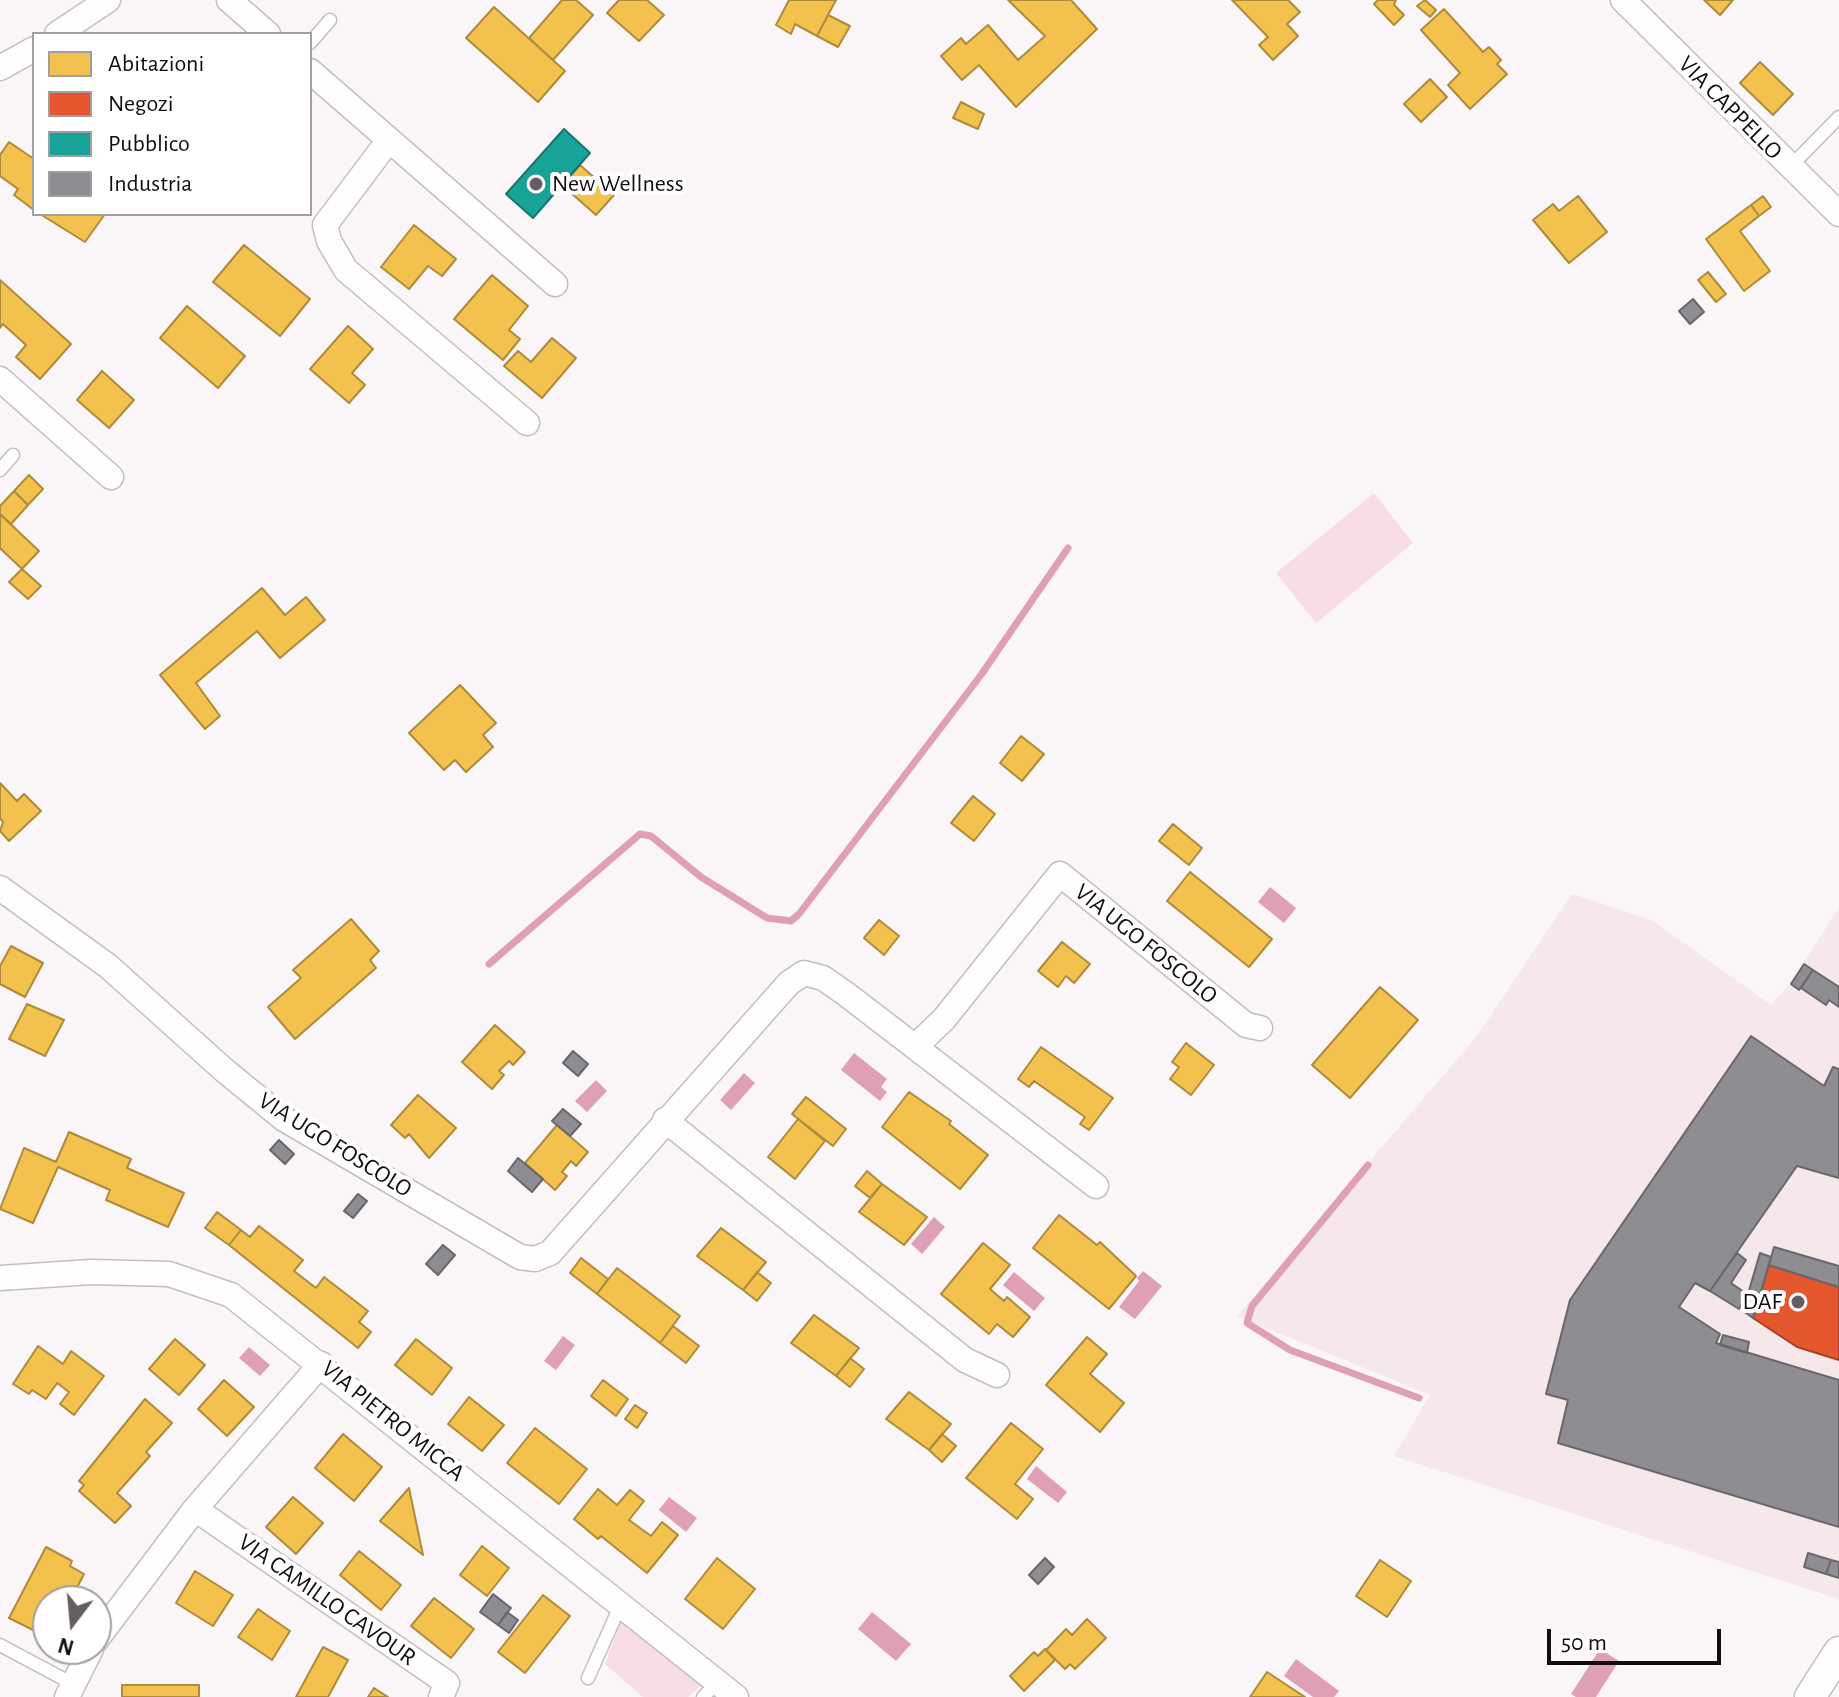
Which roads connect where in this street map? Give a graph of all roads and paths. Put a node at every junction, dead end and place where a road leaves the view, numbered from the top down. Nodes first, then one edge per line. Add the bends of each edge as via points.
1 (108, 0) edge
2 (229, 0) edge
3 (1623, 0) edge
4 (330, 20) dead end
5 (60, 32) edge
6 (266, 32) edge
7 (312, 41) edge
8 (32, 50) edge
9 (0, 68) edge
10 (312, 73) edge
11 (1839, 117) edge
12 (389, 140) junction
13 (1789, 168) junction
14 (1839, 214) edge
15 (555, 284) dead end
16 (0, 379) edge
17 (527, 423) dead end
18 (13, 455) dead end
19 (0, 470) edge
20 (111, 477) dead end
21 (0, 888) edge
22 (1260, 1028) dead end
23 (916, 1046) junction
24 (665, 1120) junction
25 (1096, 1186) dead end
26 (0, 1278) edge
27 (321, 1364) junction
28 (997, 1375) dead end
29 (195, 1509) junction
30 (621, 1604) junction
31 (112, 1619) edge
32 (0, 1645) edge
33 (1839, 1652) edge
34 (83, 1665) edge
35 (588, 1678) dead end
36 (70, 1691) edge
37 (719, 1692) edge
38 (441, 1697) edge
39 (1810, 1697) edge

1 - 5 street
2 - 6 street
3 - 13 street, VIA CAPPELLO
4 - 7 lane
8 - 9 street
10 - 12 street
11 - 13 lane
12 - 15 street
12 - 17 street via 325,225 329,241 346,270
13 - 14 street, VIA CAPPELLO
16 - 20 street
18 - 19 lane
21 - 24 street, VIA UGO FOSCOLO via 108,966 284,1119 520,1257 550,1253
22 - 23 street, VIA UGO FOSCOLO via 1246,1025 1060,874 944,1019
23 - 24 street, VIA UGO FOSCOLO via 823,978 804,973 789,983
23 - 25 street, VIA UGO FOSCOLO
24 - 28 street via 965,1360
26 - 27 street, VIA PIETRO MICCA via 91,1272 169,1274 194,1280 231,1295
27 - 29 street
27 - 30 street, VIA PIETRO MICCA
29 - 31 street
29 - 38 street, VIA CAMILLO CAVOUR via 447,1683
30 - 35 lane
30 - 37 street, VIA PIETRO MICCA
32 - 36 lane
33 - 39 street
34 - 36 street

